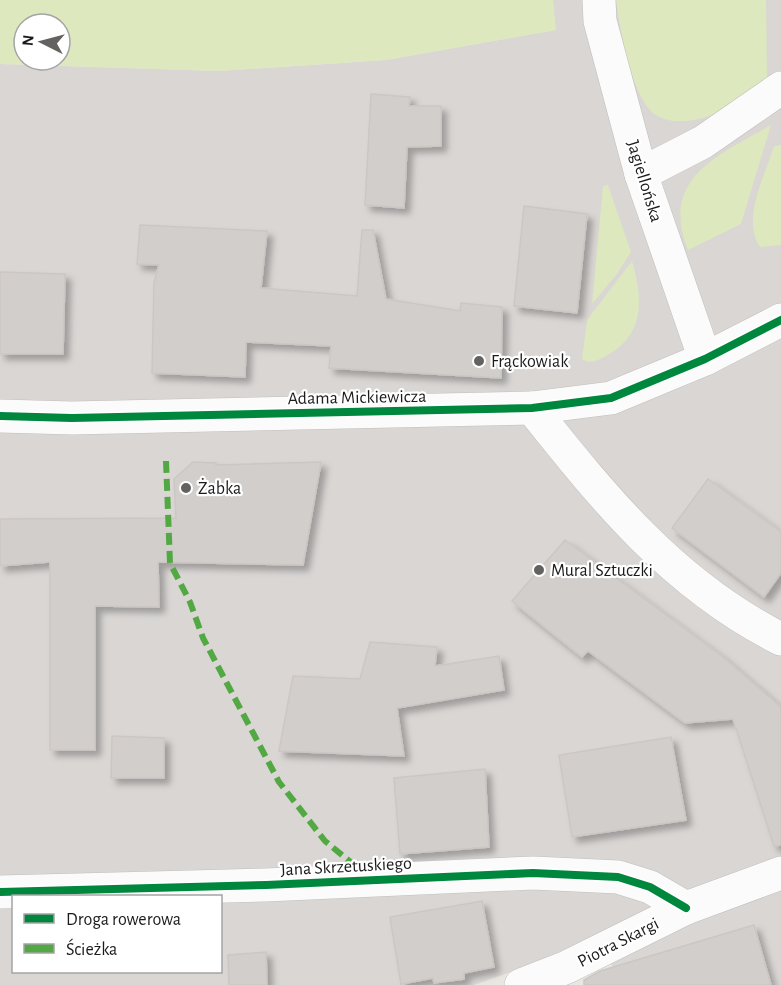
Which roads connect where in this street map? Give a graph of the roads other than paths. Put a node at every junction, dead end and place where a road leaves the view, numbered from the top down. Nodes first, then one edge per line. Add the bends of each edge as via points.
1 (598, 0) edge
2 (781, 88) edge
3 (641, 174) junction
4 (781, 321) edge
5 (705, 359) junction
6 (532, 408) junction
7 (0, 416) edge
8 (781, 639) edge
9 (781, 873) edge
10 (0, 892) edge
11 (686, 908) junction
12 (521, 985) edge

1 - 3 street, Jagiellońska via 600,21
2 - 3 street via 703,142
3 - 5 street, Jagiellońska
4 - 5 street, Adama Mickiewicza
5 - 6 street, Adama Mickiewicza via 611,398
6 - 7 street, Adama Mickiewicza via 72,418
6 - 8 street via 600,494 664,559 742,619
9 - 11 street, Piotra Skargi
10 - 11 street, Jana Skrzetuskiego via 533,873 618,878 650,888
11 - 12 street, Piotra Skargi via 567,968

